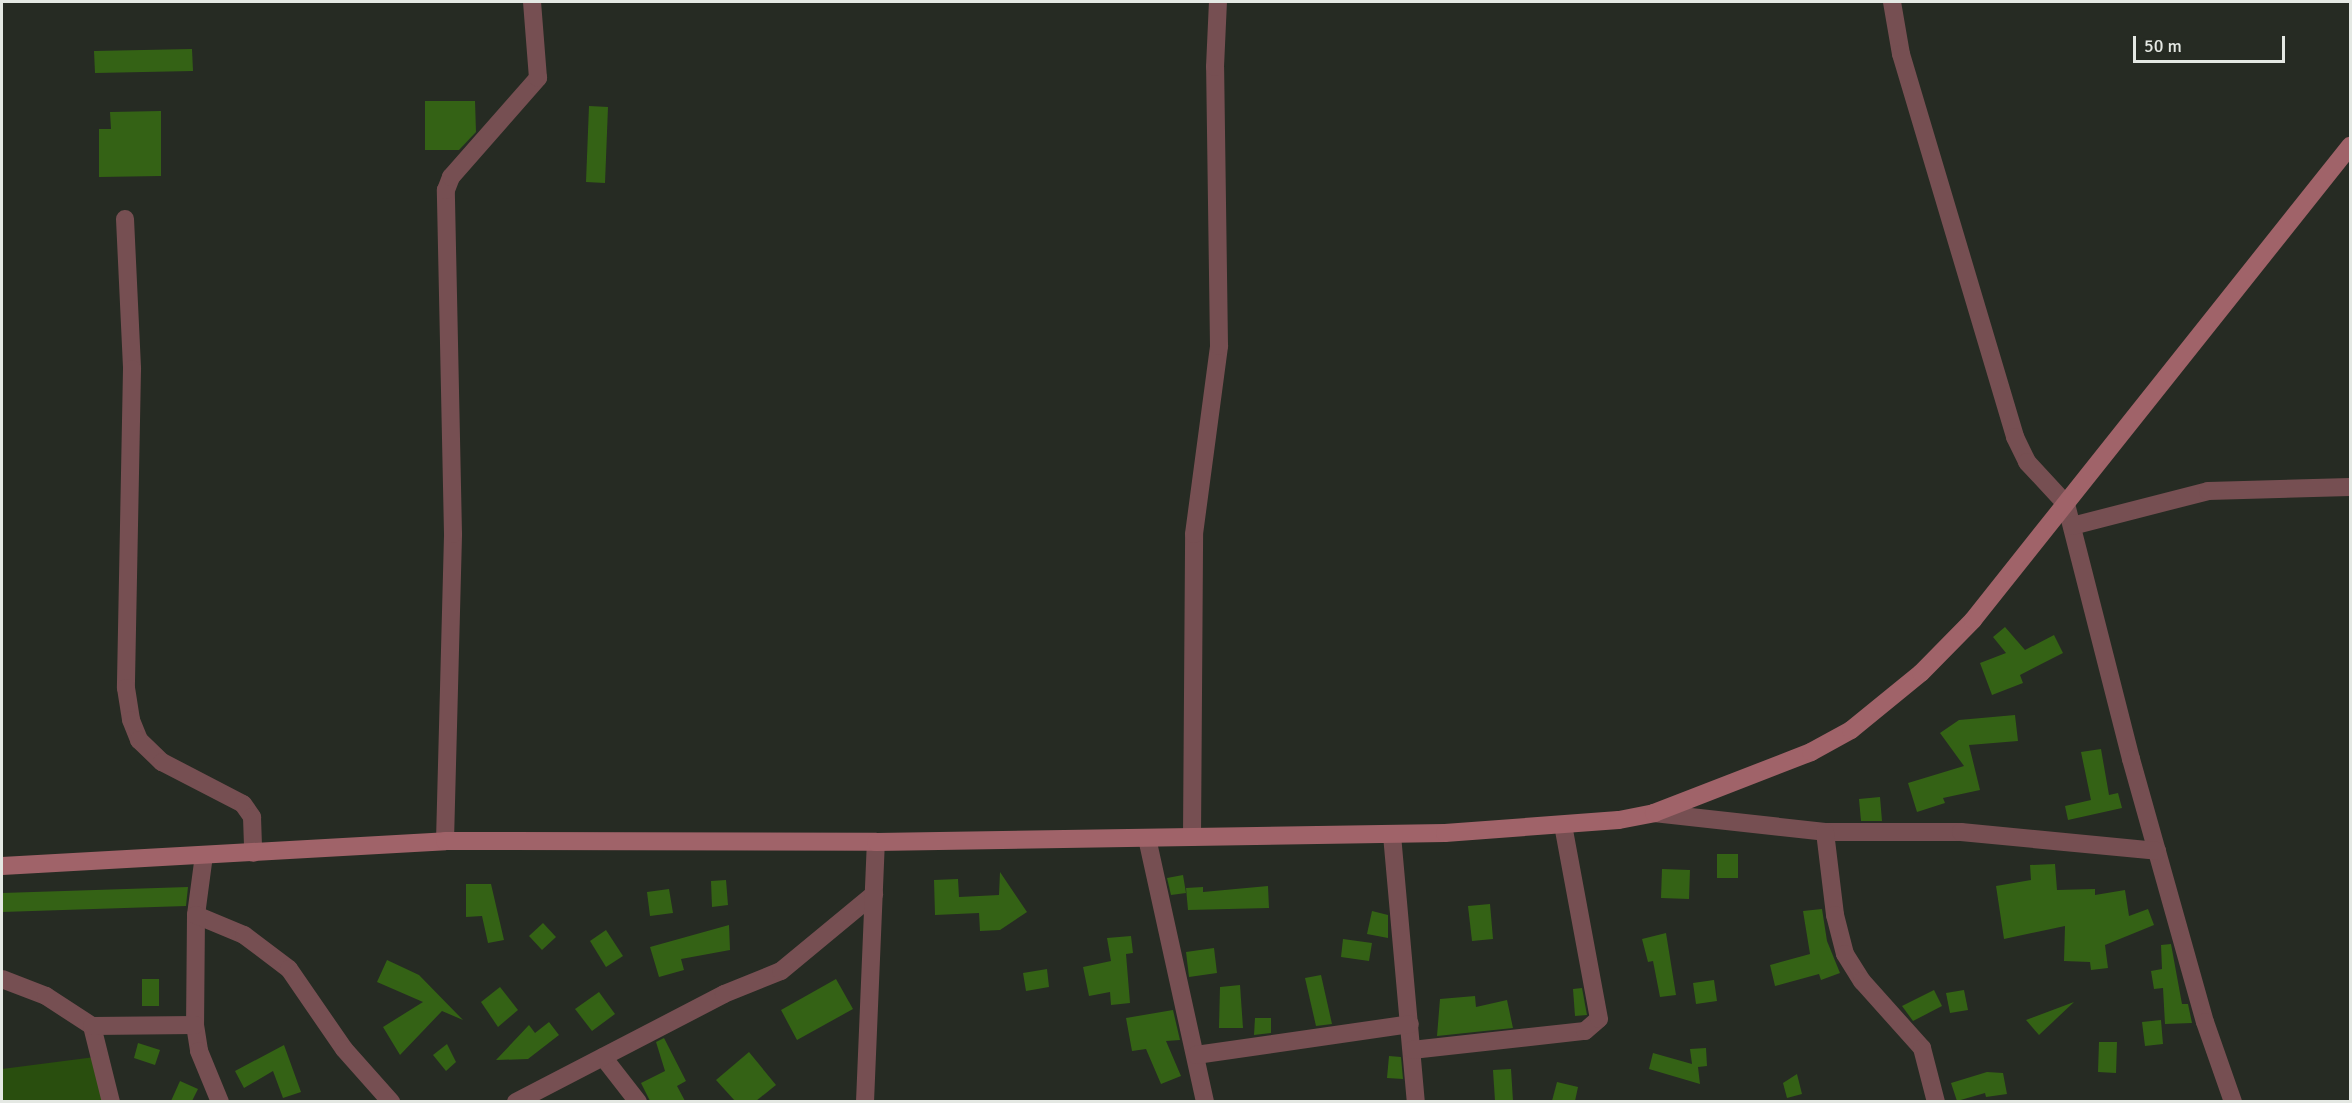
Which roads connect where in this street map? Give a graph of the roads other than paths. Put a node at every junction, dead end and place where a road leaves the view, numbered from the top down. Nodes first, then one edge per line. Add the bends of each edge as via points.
1 (532, 2) edge
2 (1218, 2) edge
3 (1892, 2) edge
4 (2350, 146) edge
5 (125, 219) dead end
6 (2350, 487) edge
7 (2066, 504) junction
8 (2072, 526) junction
9 (1654, 813) junction
10 (1563, 825) junction
11 (1826, 832) junction
12 (1392, 835) junction
13 (1192, 837) junction
14 (1147, 838) junction
15 (445, 841) junction
16 (876, 842) junction
17 (2157, 851) junction
18 (253, 853) junction
19 (204, 855) junction
20 (2, 866) edge
21 (874, 894) junction
22 (196, 915) junction
23 (2, 979) edge
24 (1410, 1024) junction
25 (195, 1025) junction
26 (92, 1026) junction
27 (1412, 1050) junction
28 (1196, 1055) junction
29 (603, 1057) junction
30 (111, 1101) edge
31 (220, 1101) edge
32 (391, 1101) edge
33 (516, 1101) edge
34 (639, 1101) edge
35 (865, 1101) edge
36 (1204, 1101) edge
37 (1416, 1101) edge
38 (1936, 1101) edge
39 (2233, 1101) edge

1 - 15 street via 538,78 451,177 446,189 453,534
2 - 13 street via 1215,67 1220,346 1194,534
3 - 7 street via 1901,54 2015,437 2027,462
4 - 7 street
5 - 18 street via 132,369 126,688 130,720 139,740 162,762 243,804 252,817
6 - 8 street via 2208,491
7 - 8 street
7 - 9 street via 1973,620 1921,673 1851,730 1764,773
8 - 17 street
9 - 10 street
9 - 11 street
10 - 12 street
10 - 27 street via 1599,1019 1585,1030
11 - 17 street via 1961,832
11 - 38 street via 1835,915 1845,954 1862,981 1922,1048
12 - 13 street
12 - 24 street
13 - 14 street
14 - 16 street
14 - 28 street
15 - 16 street
15 - 18 street
16 - 21 street
17 - 39 street
18 - 19 street
19 - 20 street
19 - 22 street
21 - 29 street via 781,970 724,994
21 - 35 street
22 - 25 street
22 - 32 street via 244,935 289,969 344,1049
23 - 26 street via 46,996
24 - 27 street
24 - 28 street
25 - 26 street
25 - 31 street via 199,1051
26 - 30 street
27 - 37 street
28 - 36 street
29 - 33 street
29 - 34 street

